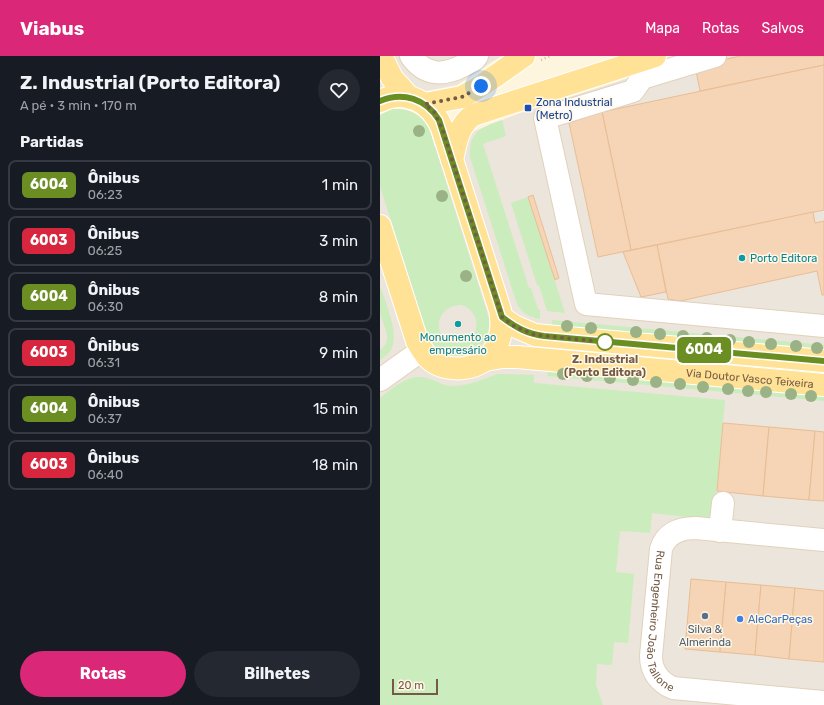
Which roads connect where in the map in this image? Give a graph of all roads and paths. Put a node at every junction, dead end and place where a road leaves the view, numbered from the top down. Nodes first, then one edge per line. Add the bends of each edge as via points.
1 (381, 56) edge
2 (411, 56) edge
3 (477, 56) edge
4 (550, 56) edge
5 (655, 56) edge
6 (715, 56) edge
7 (531, 59) edge
8 (380, 101) edge
9 (418, 101) junction
10 (452, 160) junction
11 (380, 226) edge
12 (388, 269) edge
13 (502, 317) junction
14 (824, 326) edge
15 (422, 350) junction
16 (485, 360) junction
17 (824, 361) edge
18 (380, 380) edge
19 (824, 385) edge
20 (723, 503) dead end
21 (720, 530) junction
22 (824, 540) edge
23 (824, 702) edge

1 - 9 main road via 392,78
2 - 3 street via 425,70 444,73 461,67
4 - 7 path
5 - 10 main road via 481,111 463,124 458,133
6 - 14 street via 642,78 633,91 544,118 586,304
7 - 9 main road via 462,97
8 - 9 main road via 400,96
9 - 10 main road via 434,112 439,120
10 - 13 main road
11 - 12 main road
12 - 15 main road
13 - 16 main road via 500,336 494,350
13 - 17 main road via 514,326 535,335
15 - 16 main road, Via Doutor Vasco Teixeira via 431,361 453,369
15 - 18 street
16 - 19 main road, Via Doutor Vasco Teixeira via 517,357
20 - 21 street
21 - 22 street, Rua Engenheiro João Tallone
21 - 23 street, Rua Engenheiro João Tallone via 682,529 673,533 663,543 651,648 655,674 673,688

